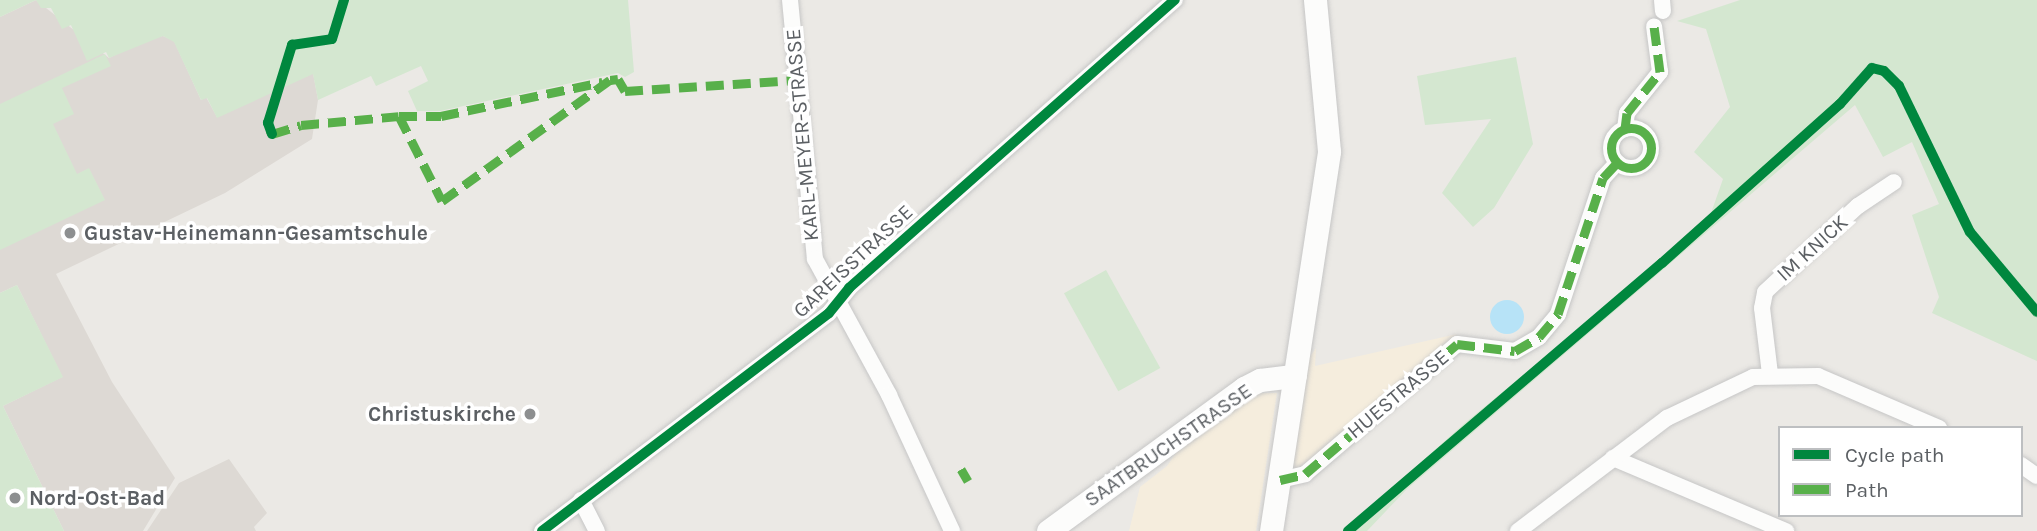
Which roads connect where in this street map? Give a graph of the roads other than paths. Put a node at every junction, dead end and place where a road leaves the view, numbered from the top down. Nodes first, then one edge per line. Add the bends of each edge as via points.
1 (790, 0) edge
2 (1175, 0) edge
3 (1315, 0) edge
4 (1654, 26) dead end
5 (1625, 129) junction
6 (1617, 163) junction
7 (1894, 182) dead end
8 (839, 302) junction
9 (1770, 374) junction
10 (1295, 376) junction
11 (1934, 426) edge
12 (1614, 458) junction
13 (1280, 480) junction
14 (581, 500) junction
15 (542, 531) edge
16 (597, 531) edge
17 (952, 531) edge
18 (1048, 531) edge
19 (1272, 531) edge
20 (1518, 531) edge
21 (1786, 531) edge

1 - 8 street, KARL-MEYER-STRASSE via 812,249
2 - 8 street, GAREISSTRASSE
3 - 10 main road via 1329,151
4 - 5 street, HUESTRASSE via 1660,72 1628,113
5 - 6 street, HUESTRASSE via 1611,147
5 - 6 street via 1637,129 1647,136 1651,154 1636,168
6 - 13 street, HUESTRASSE via 1603,178 1558,314 1539,337 1515,351 1457,344 1305,474
7 - 9 street, IM KNICK via 1858,206 1765,292 1762,308
8 - 14 street, GAREISSTRASSE
8 - 17 street, KARL-MEYER-STRASSE via 889,395
9 - 11 street via 1818,376
9 - 12 street via 1734,384 1684,408
10 - 13 main road
10 - 18 main road, SAATBRUCHSTRASSE via 1259,380 1244,388
12 - 20 street
12 - 21 street
13 - 19 main road
14 - 15 street, GAREISSTRASSE
14 - 16 street

